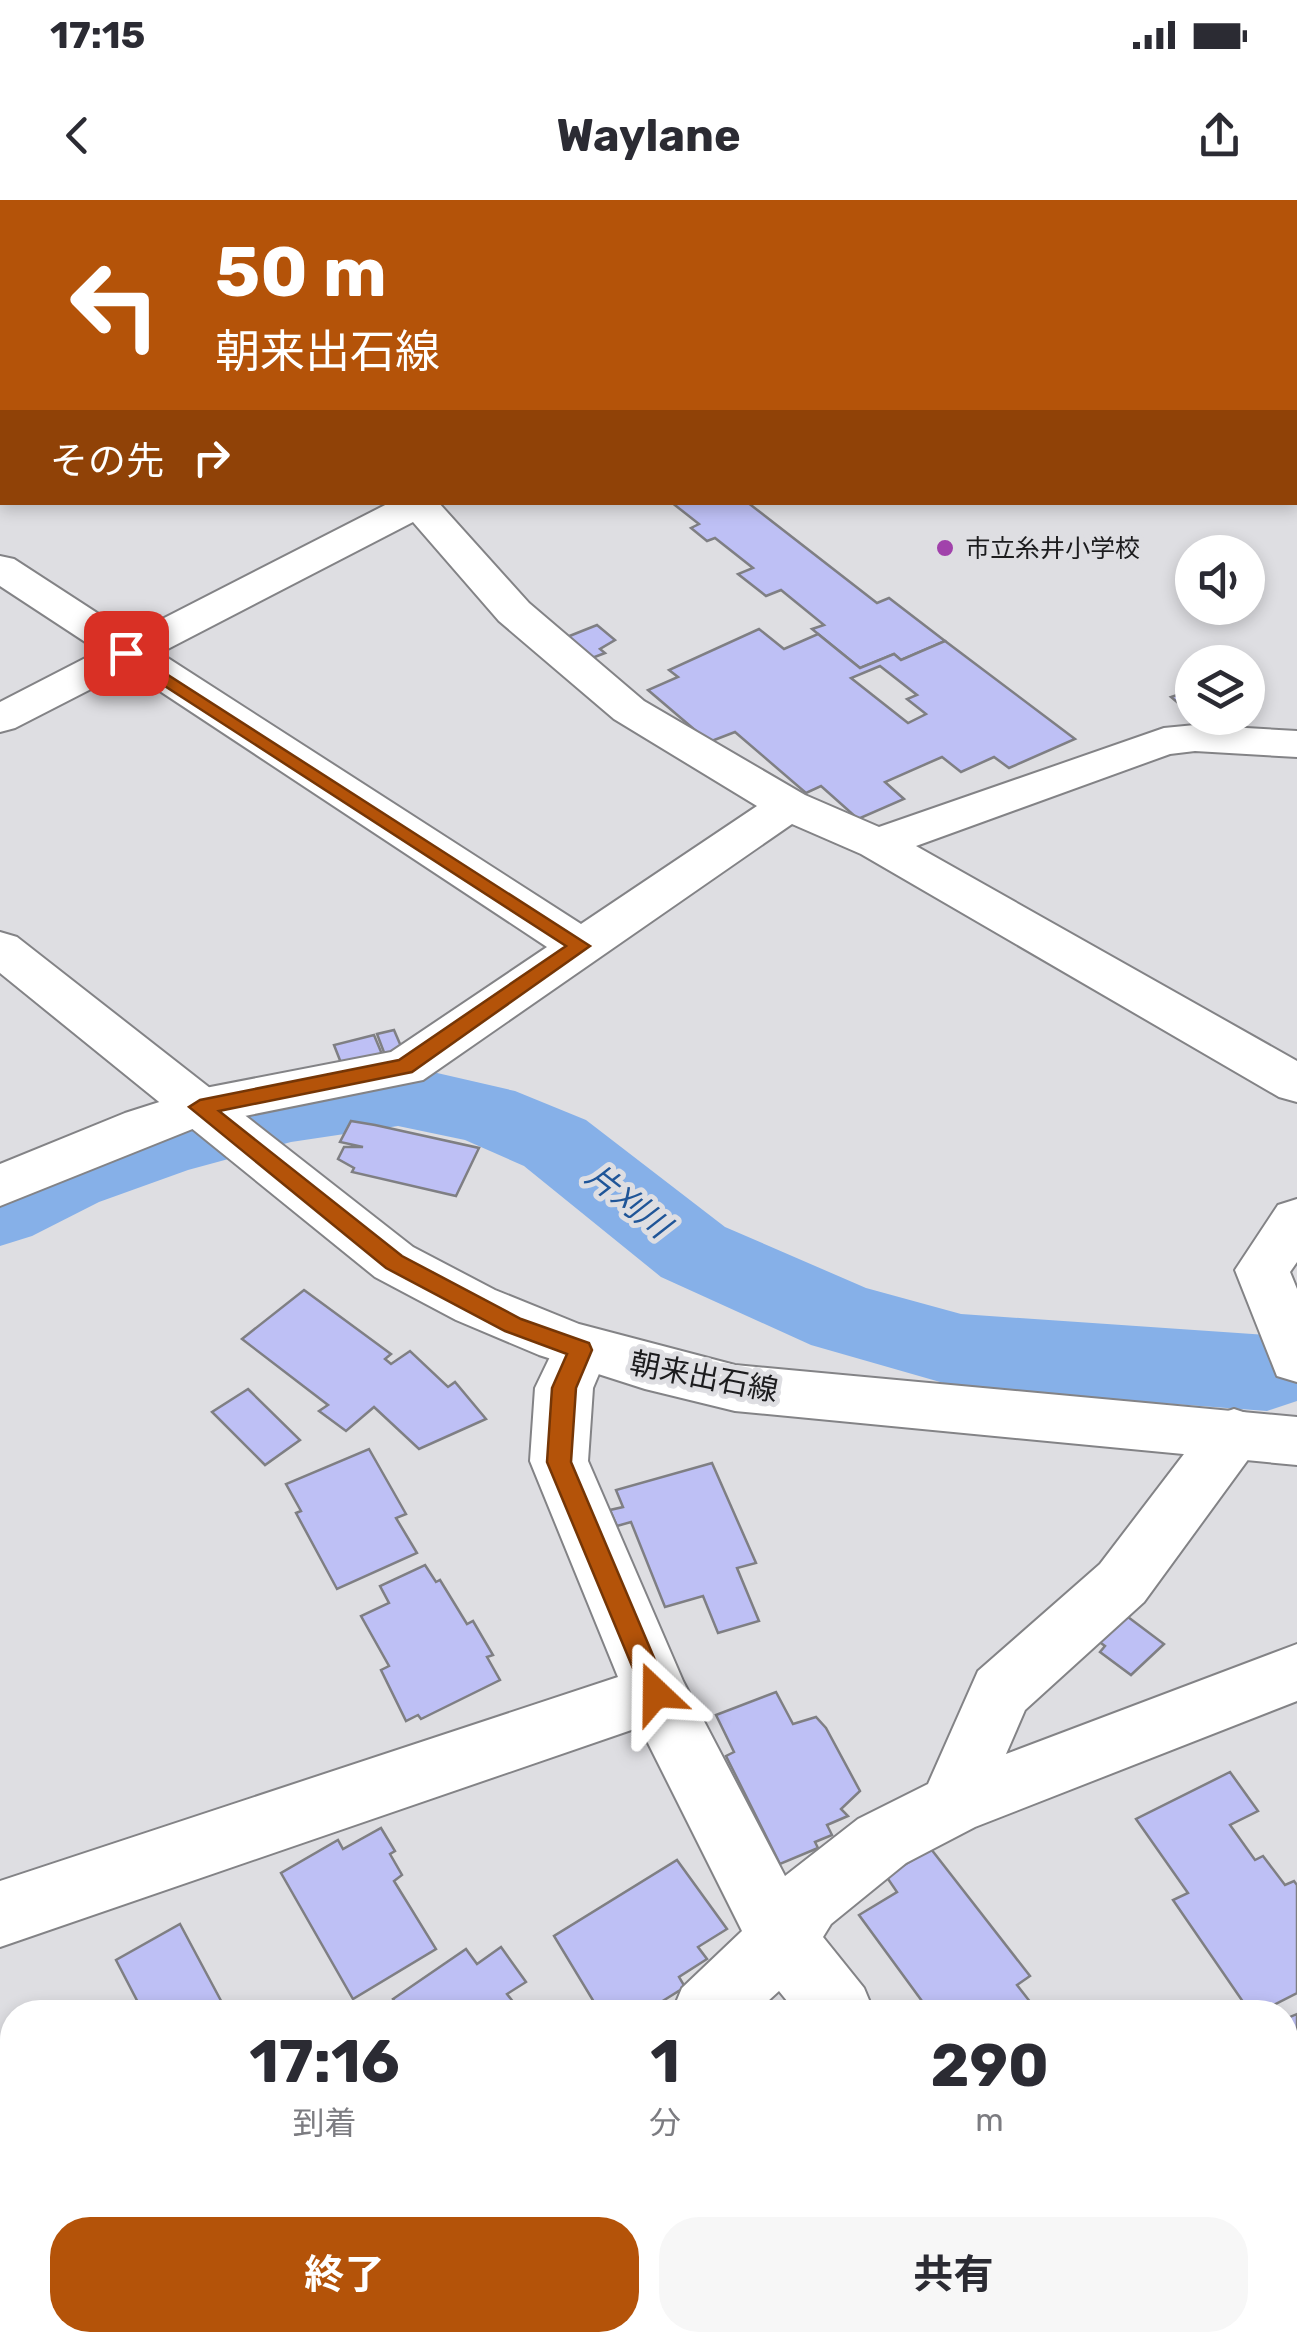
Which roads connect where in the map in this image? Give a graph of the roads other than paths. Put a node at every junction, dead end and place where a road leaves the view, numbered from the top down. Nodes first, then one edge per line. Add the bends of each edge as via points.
1 (413, 505) edge
2 (419, 505) edge
3 (0, 568) edge
4 (126, 653) junction
5 (0, 719) edge
6 (1297, 744) edge
7 (789, 805) junction
8 (877, 844) junction
9 (580, 946) junction
10 (0, 948) edge
11 (1297, 1084) edge
12 (218, 1123) junction
13 (0, 1186) edge
14 (1297, 1218) edge
15 (581, 1350) junction
16 (1297, 1360) edge
17 (1234, 1434) junction
18 (1297, 1440) edge
19 (1297, 1672) edge
20 (656, 1693) junction
21 (952, 1805) junction
22 (0, 1914) edge
23 (782, 1940) junction
24 (720, 2000) edge
25 (830, 2000) edge

1 - 4 street
2 - 7 street via 514,612 629,710
3 - 4 street
4 - 5 street
4 - 9 street
6 - 8 street via 1164,741
7 - 8 street
7 - 9 street
8 - 11 street
9 - 12 street via 405,1066
10 - 12 street, 朝来出石線
12 - 13 street via 143,1126
12 - 15 street, 朝来出石線 via 394,1262 513,1325
14 - 16 street via 1262,1270
15 - 17 street, 朝来出石線 via 735,1388
15 - 20 street via 564,1388 559,1462
17 - 18 street, 朝来出石線
17 - 21 street via 1122,1582 1001,1691
19 - 21 street
20 - 22 street
20 - 23 street
21 - 23 street via 882,1841 807,1901
23 - 24 street
23 - 25 street

